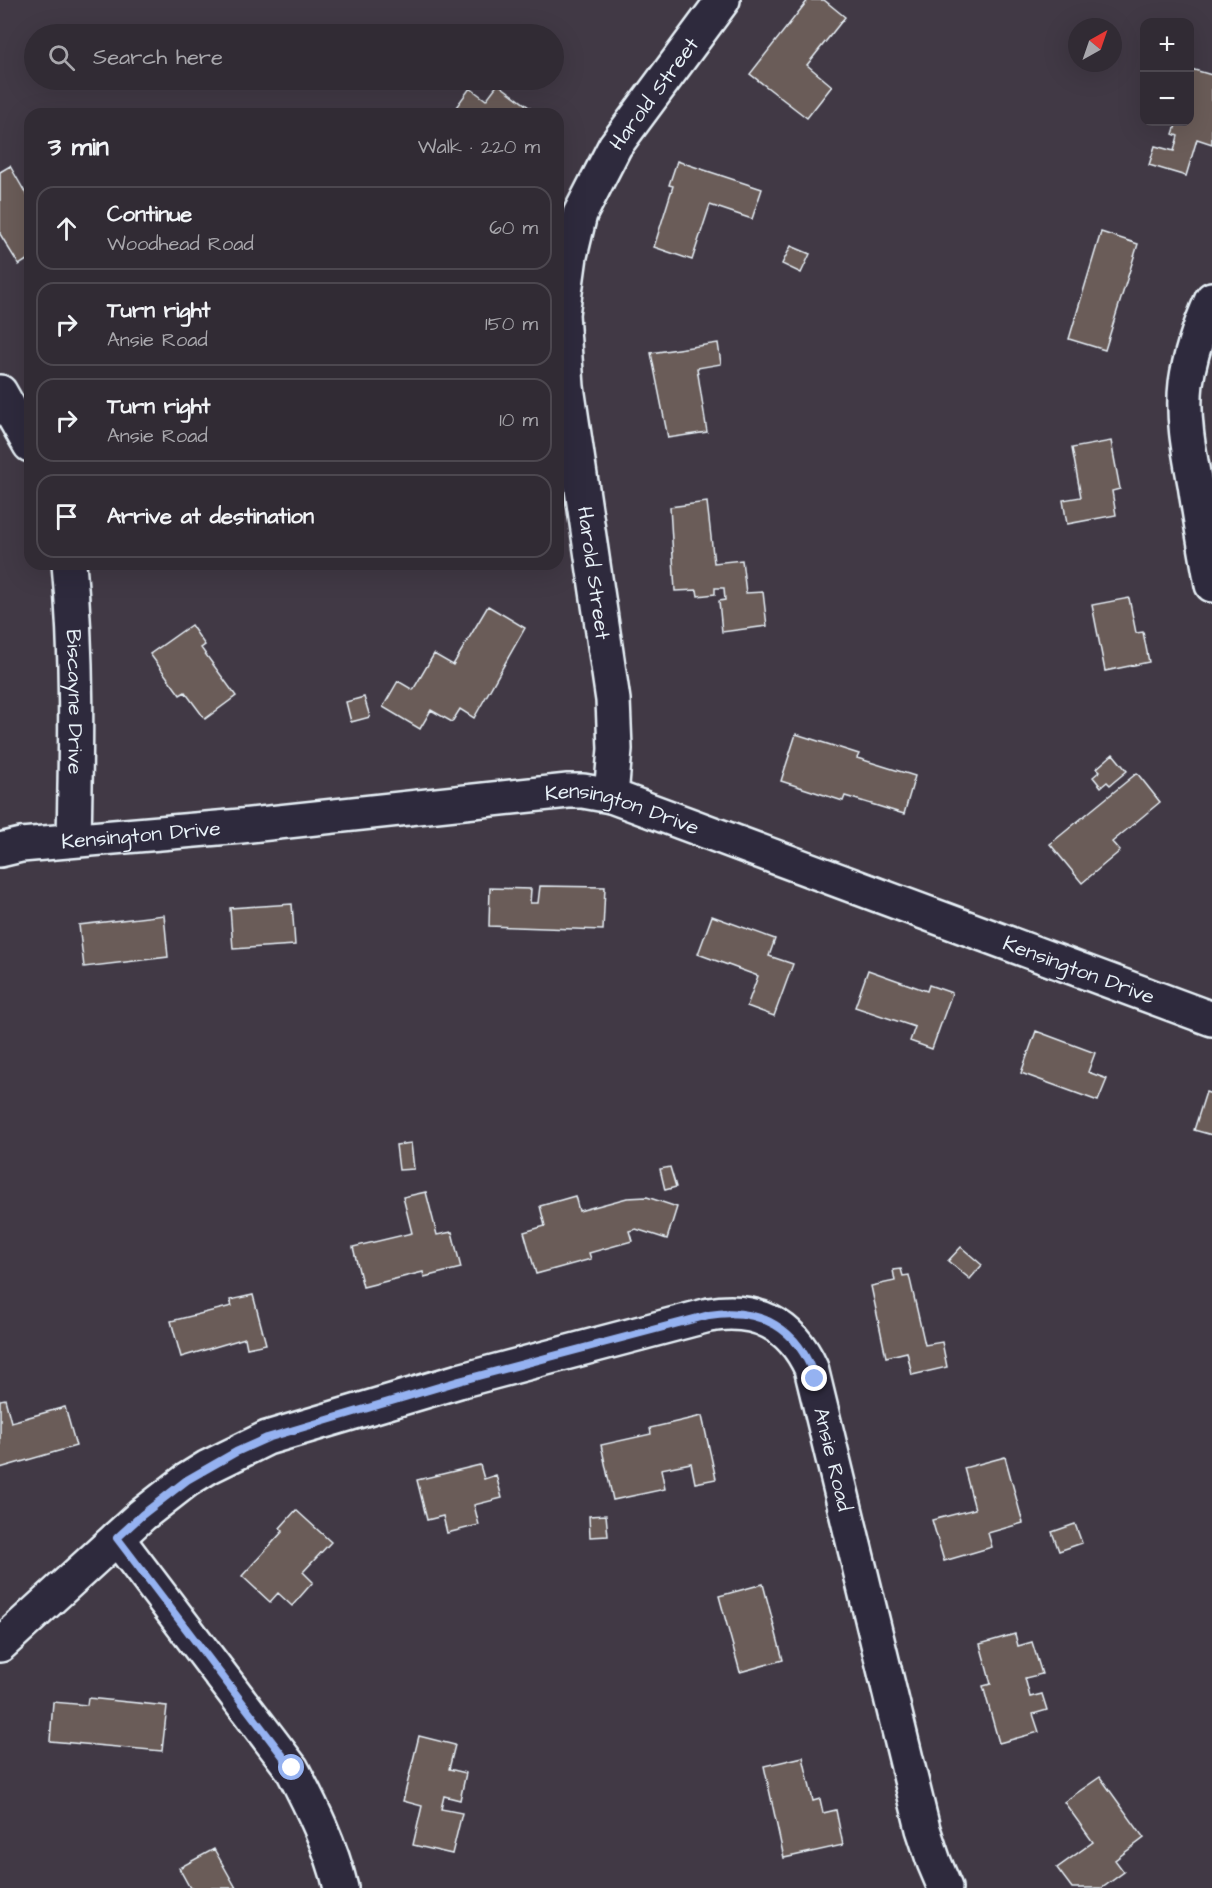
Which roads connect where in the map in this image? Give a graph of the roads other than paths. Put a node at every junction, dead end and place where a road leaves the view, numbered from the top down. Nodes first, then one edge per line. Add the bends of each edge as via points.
1 (723, 0) edge
2 (1212, 299) edge
3 (564, 300) edge
4 (564, 343) edge
5 (0, 392) edge
6 (24, 434) edge
7 (70, 570) edge
8 (1212, 585) edge
9 (611, 796) junction
10 (74, 839) junction
11 (0, 849) edge
12 (1212, 1019) edge
13 (117, 1538) junction
14 (0, 1644) edge
15 (341, 1888) edge
16 (945, 1888) edge

1 - 3 street, Harold Street via 615,146 580,214
2 - 8 street via 1192,357 1186,411 1188,448
4 - 9 street, Harold Street via 613,700 615,749
5 - 6 street
7 - 10 street, Biscayne Drive via 76,667
9 - 10 street, Kensington Drive via 568,791 241,826
9 - 12 street, Kensington Drive
10 - 11 street, Kensington Drive
13 - 14 street, Ansie Road
13 - 15 street via 292,1768 329,1846
13 - 16 street, Ansie Road via 187,1480 267,1438 459,1381 709,1315 732,1312 765,1319 793,1339 811,1368 924,1829

